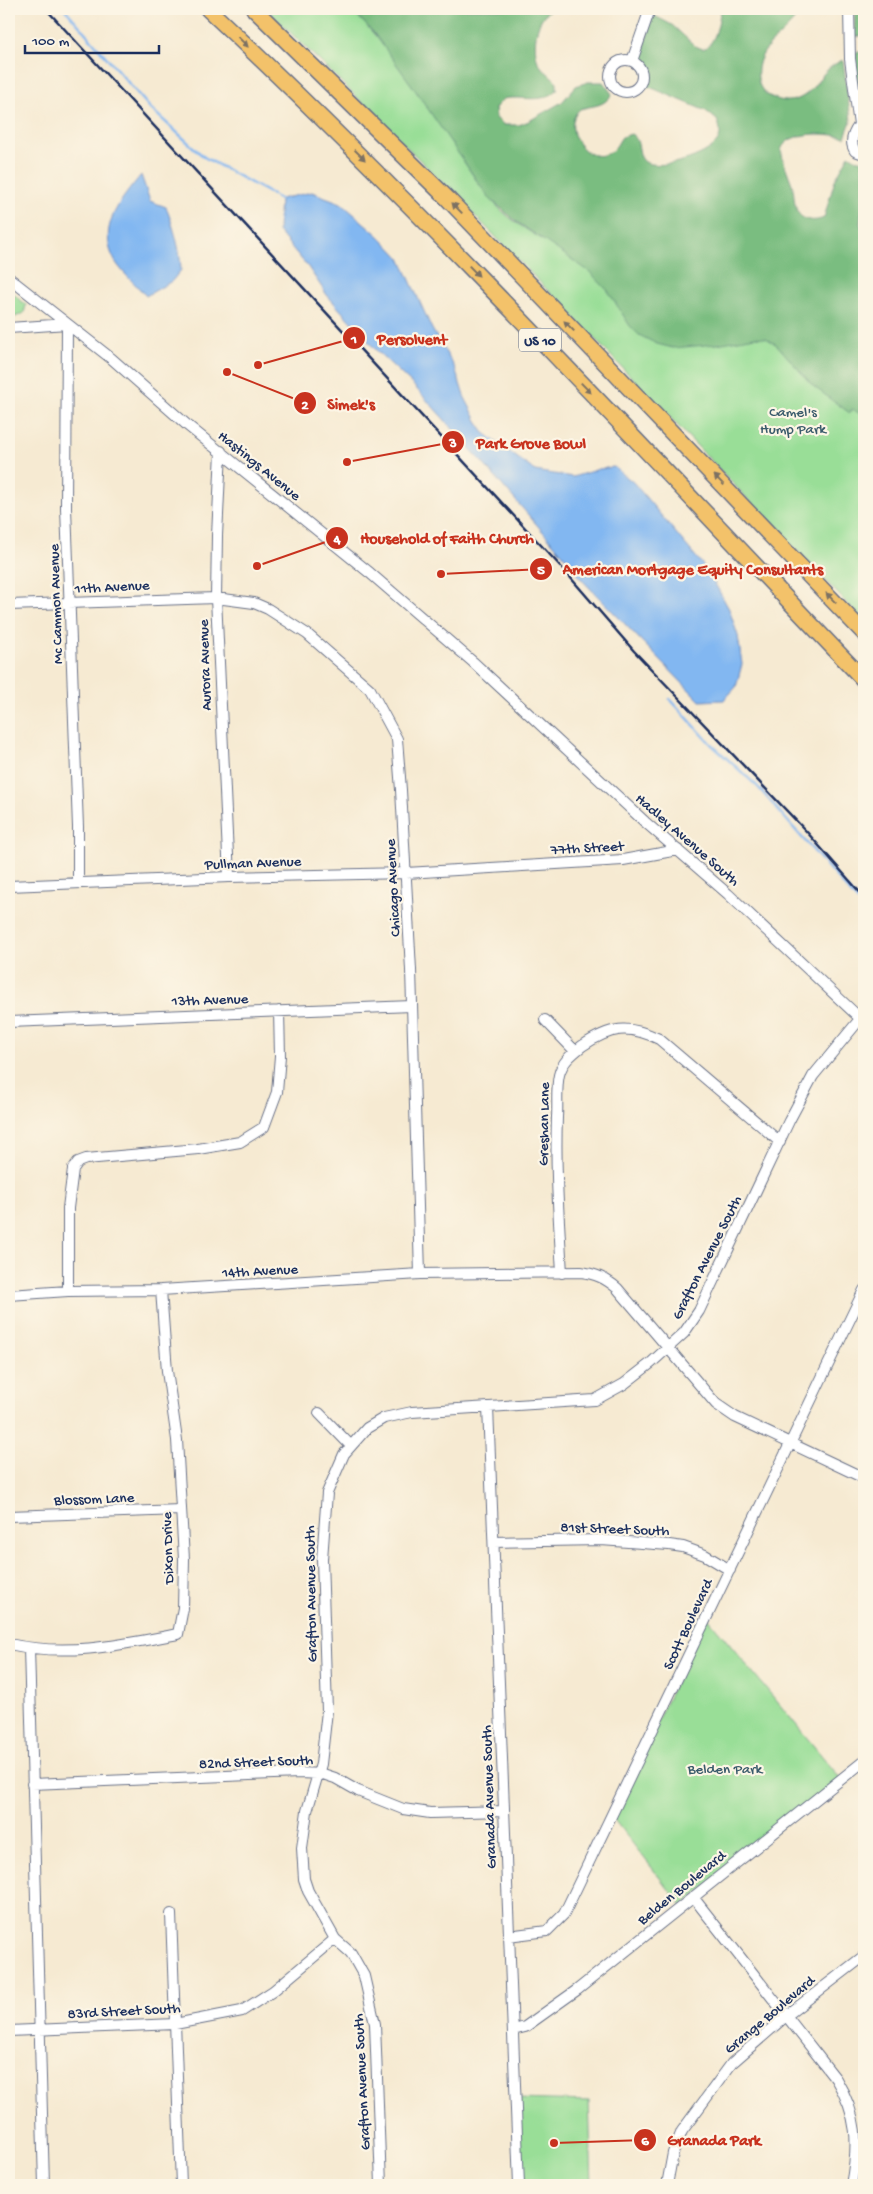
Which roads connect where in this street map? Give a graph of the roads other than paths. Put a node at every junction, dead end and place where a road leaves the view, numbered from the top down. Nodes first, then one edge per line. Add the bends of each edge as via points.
1 (208, 9) edge
2 (254, 9) edge
3 (650, 9) edge
4 (850, 9) edge
5 (632, 61) dead end
6 (862, 126) edge
7 (864, 154) edge
8 (9, 278) edge
9 (67, 324) junction
10 (9, 328) edge
11 (221, 452) junction
12 (216, 598) junction
13 (70, 603) junction
14 (9, 605) edge
15 (864, 634) edge
16 (490, 678) joint
17 (864, 680) edge
18 (678, 850) junction
19 (497, 866) joint
20 (406, 873) junction
21 (229, 877) junction
22 (78, 883) junction
23 (9, 886) edge
24 (412, 1006) junction
25 (279, 1011) junction
26 (546, 1020) dead end
27 (862, 1021) edge
28 (9, 1022) edge
29 (575, 1051) junction
30 (780, 1142) junction
31 (562, 1273) junction
32 (420, 1274) junction
33 (161, 1290) junction
34 (864, 1290) edge
35 (68, 1291) junction
36 (9, 1295) edge
37 (667, 1348) junction
38 (488, 1407) junction
39 (319, 1413) dead end
40 (791, 1443) junction
41 (351, 1446) junction
42 (864, 1478) edge
43 (181, 1510) junction
44 (9, 1516) edge
45 (494, 1542) junction
46 (730, 1570) junction
47 (9, 1644) edge
48 (29, 1648) junction
49 (864, 1761) edge
50 (317, 1774) junction
51 (32, 1784) junction
52 (504, 1811) junction
53 (693, 1897) junction
54 (171, 1914) dead end
55 (508, 1936) junction
56 (335, 1939) junction
57 (864, 1956) edge
58 (786, 2016) junction
59 (176, 2024) junction
60 (40, 2029) junction
61 (513, 2030) junction
62 (9, 2031) edge
63 (44, 2185) edge
64 (181, 2185) edge
65 (381, 2185) edge
66 (519, 2185) edge
67 (667, 2185) edge
68 (851, 2185) edge

1 -> 17 highway, US 10 via 448,244
15 -> 2 highway, US 10 via 454,205
3 - 5 street
4 - 6 street via 849,52
6 - 7 street via 853,134 852,146
8 - 9 street, Hastings Avenue
9 - 10 street
9 - 11 street, Hastings Avenue
9 - 13 street, Mc Cammon Avenue via 66,508
11 - 12 street, Aurora Avenue
11 - 16 street, Hastings Avenue via 370,573
12 - 13 street, 11th Avenue
12 - 20 street, Chicago Avenue via 254,603 268,609 307,634 370,689 397,739
12 - 21 street, Aurora Avenue
13 - 14 street, 11th Avenue
13 - 22 street, Mc Cammon Avenue
16 - 18 street, Hadley Avenue South
18 - 19 street, 77th Street via 623,860
18 - 27 street, Hadley Avenue South
19 - 20 street, Pullman Avenue
20 - 21 street, Pullman Avenue
20 - 24 street, Chicago Avenue
21 - 22 street, Pullman Avenue
22 - 23 street, Pullman Avenue
24 - 25 street, 13th Avenue
24 - 32 street, Chicago Avenue
25 - 28 street, 13th Avenue
25 - 35 street via 277,1092 264,1127 240,1142 78,1162 73,1169 68,1208
26 - 29 street
27 - 30 street, Grafton Avenue South via 813,1076
29 - 30 street, Greshan Lane via 609,1031 641,1030 659,1039
29 - 31 street, Greshan Lane via 558,1076 556,1154
30 - 37 street, Grafton Avenue South via 699,1310 684,1333
31 - 32 street, 14th Avenue
31 - 37 street, 14th Avenue via 588,1273 604,1278 618,1288
32 - 33 street, 14th Avenue
33 - 35 street, 14th Avenue
33 - 43 street, Dixon Drive
34 - 40 street, Scott Boulevard
35 - 36 street, 14th Avenue
37 - 38 street, Grafton Avenue South via 624,1384 594,1400
37 - 40 street, 14th Avenue via 716,1404 735,1417
38 - 41 street, Grafton Avenue South via 412,1412 384,1418 366,1428
38 - 45 street, Granada Avenue South
39 - 41 street
40 - 42 street, 14th Avenue
40 - 46 street, Scott Boulevard
41 - 50 street, Grafton Avenue South via 327,1493 322,1559 327,1712
43 - 44 street, Blossom Lane
43 - 48 street, Dixon Drive via 183,1608 178,1634 96,1649
45 - 46 street, 81st Street South via 601,1540 668,1544 705,1555
45 - 52 street, Granada Avenue South
46 - 55 street, Scott Boulevard via 564,1914 547,1931
47 - 48 street, Dixon Drive
48 - 51 street
49 - 53 street, Belden Boulevard
50 - 51 street, 82nd Street South
50 - 52 street, 82nd Street South via 335,1778 403,1809 430,1813
50 - 56 street, Grafton Avenue South via 303,1837 304,1879
51 - 60 street
52 - 55 street, Granada Avenue South
53 - 58 street
53 - 61 street, Belden Boulevard via 576,1990 525,2027
54 - 59 street
55 - 61 street, Granada Avenue South
56 - 59 street, 83rd Street South via 273,1991 242,2011
56 - 65 street, Grafton Avenue South via 351,1953 364,1976 375,2024
57 - 58 street, Grange Boulevard
58 - 67 street, Grange Boulevard via 732,2062 682,2131
58 - 68 street via 836,2079 850,2105 855,2126 855,2163
59 - 60 street, 83rd Street South
59 - 64 street
60 - 62 street, 83rd Street South
60 - 63 street
61 - 66 street, Granada Avenue South

